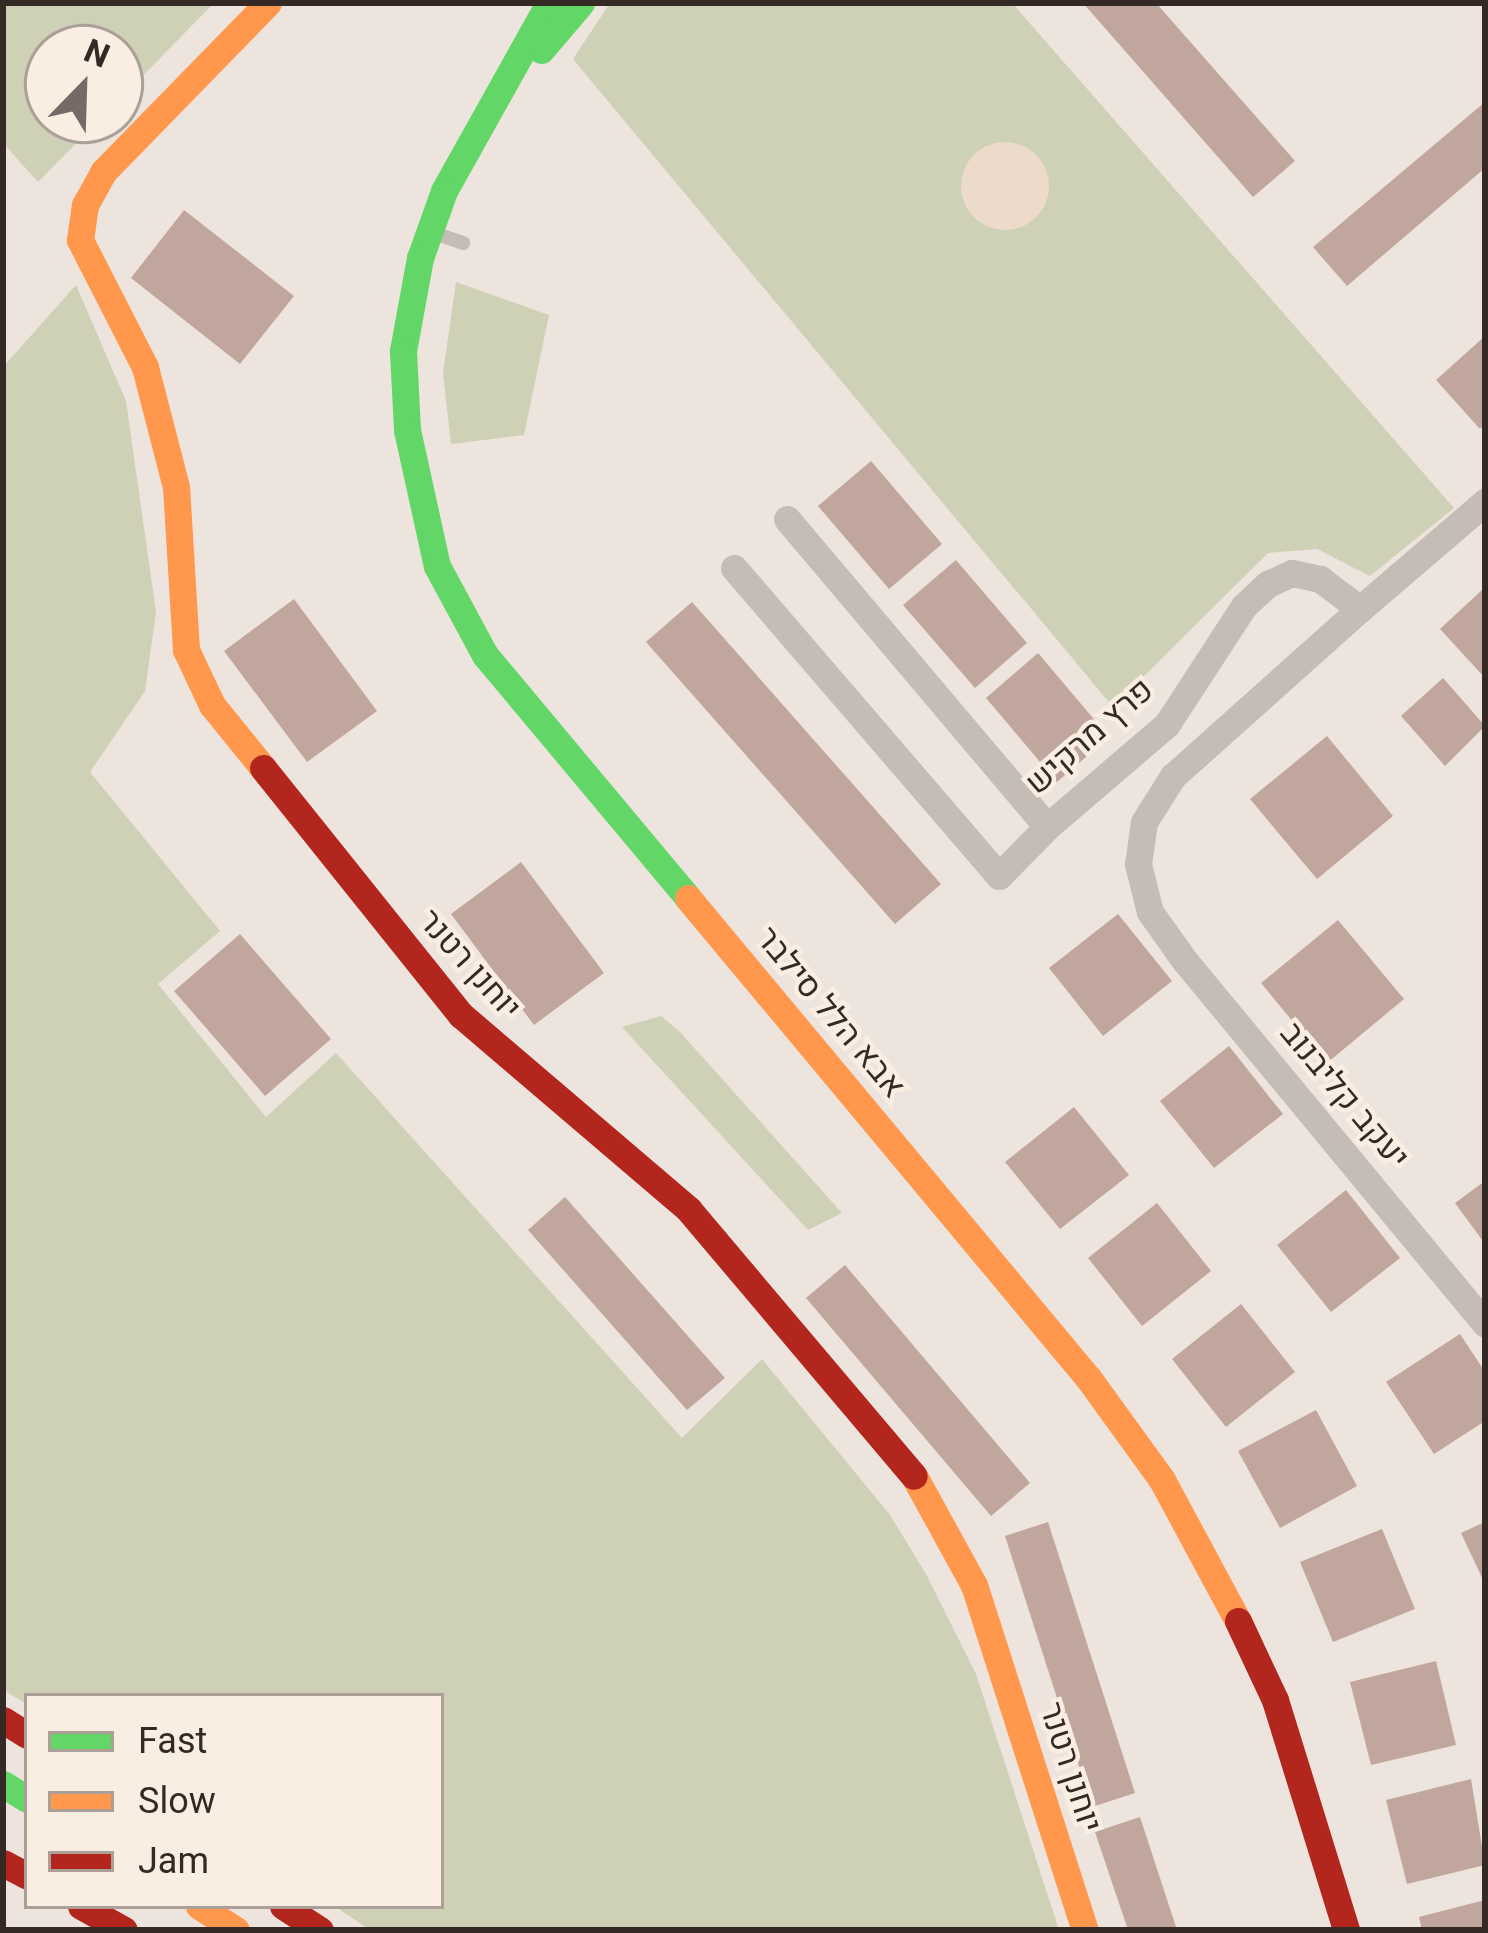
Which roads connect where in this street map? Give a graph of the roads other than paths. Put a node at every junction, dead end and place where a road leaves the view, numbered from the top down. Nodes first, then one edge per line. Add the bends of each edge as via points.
1 (268, 3) edge
2 (549, 3) edge
3 (581, 3) edge
4 (479, 122) junction
5 (429, 231) junction
6 (463, 243) dead end
7 (1485, 503) edge
8 (787, 519) dead end
9 (734, 568) dead end
10 (1360, 609) junction
11 (1047, 827) junction
12 (1485, 1324) edge
13 (86, 1909) edge
14 (204, 1909) edge
15 (288, 1909) edge
16 (122, 1929) edge
17 (236, 1930) edge
18 (320, 1930) edge
19 (1085, 1930) edge
20 (1346, 1930) edge

1 - 19 main road, יוחנן רטנר via 104,172 85,205 80,240 145,367 176,488 186,650 212,705 461,1015 689,1210 918,1481 974,1585
2 - 4 main road, אבא הלל סילבר
3 - 4 main road, אבא הלל סילבר
4 - 5 main road, אבא הלל סילבר
5 - 6 lane
5 - 20 main road, אבא הלל סילבר via 403,351 407,430 425,534 452,603 485,655 1137,1444 1209,1559 1275,1700
7 - 10 street
8 - 11 street, פרץ מרקיש
9 - 11 street via 999,876
10 - 11 street, פרץ מרקיש via 1320,579 1292,573 1268,584 1244,606 1167,724
10 - 12 street, יעקב קליבנוב via 1173,776 1144,822 1138,864 1150,912
13 - 16 main road
14 - 17 main road
15 - 18 main road

